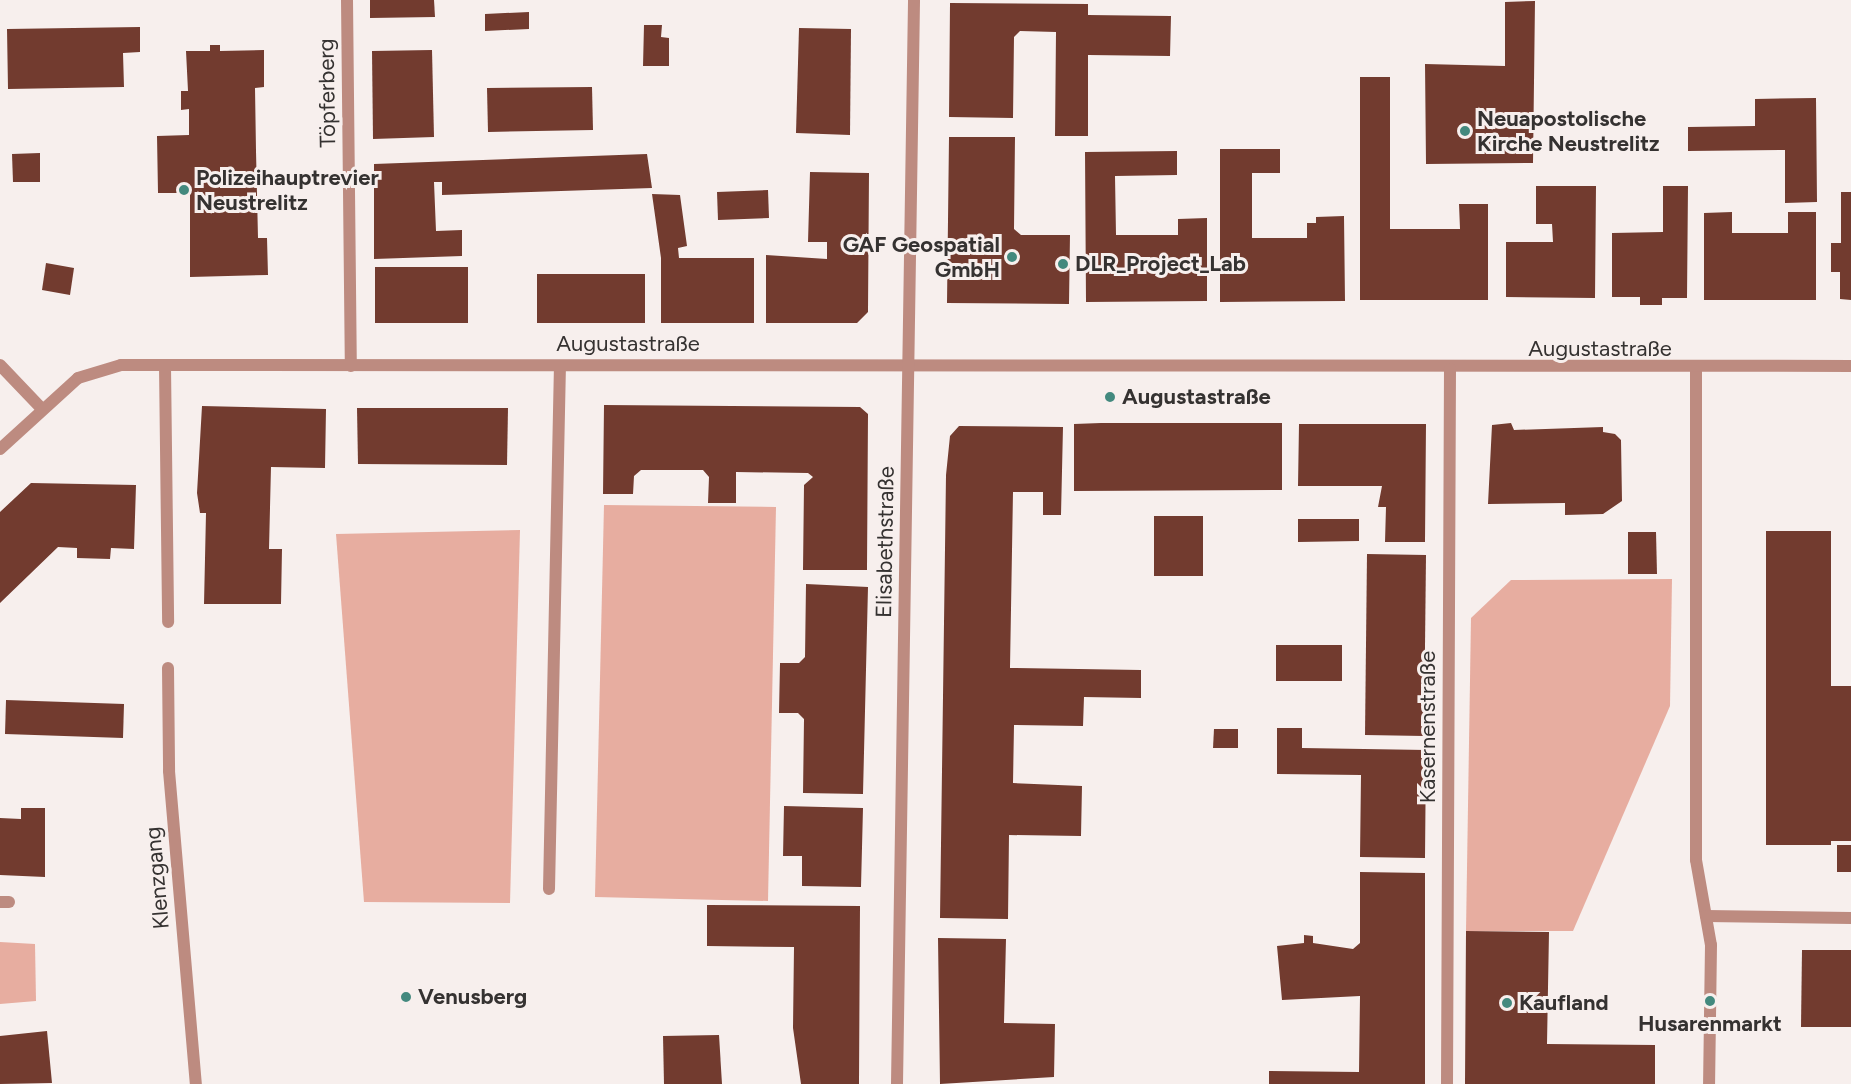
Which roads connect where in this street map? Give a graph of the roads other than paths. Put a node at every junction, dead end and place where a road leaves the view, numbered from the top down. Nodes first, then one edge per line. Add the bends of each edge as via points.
1 (347, 0) edge
2 (914, 0) edge
3 (0, 365) edge
4 (165, 366) junction
5 (351, 366) junction
6 (560, 366) junction
7 (909, 366) junction
8 (1851, 366) edge
9 (1450, 369) junction
10 (1696, 370) junction
11 (42, 409) junction
12 (0, 449) edge
13 (168, 622) dead end
14 (168, 668) dead end
15 (549, 889) dead end
16 (1706, 916) junction
17 (1851, 918) edge
18 (196, 1084) edge
19 (897, 1084) edge
20 (1448, 1084) edge
21 (1709, 1084) edge

1 - 5 street, Töpferberg
2 - 7 street, Elisabethstraße
3 - 11 street
4 - 5 street, Augustastraße
4 - 11 street, Augustastraße via 121,365 78,378
4 - 13 street
5 - 6 street, Augustastraße
6 - 7 street, Augustastraße
6 - 15 street
7 - 9 street, Augustastraße
7 - 19 street, Elisabethstraße
8 - 10 street, Augustastraße
9 - 10 street, Augustastraße
9 - 20 street, Kasernenstraße
10 - 16 street, Augustastraße via 1696,860
11 - 12 street, Augustastraße
14 - 18 street, Klenzgang via 169,771
16 - 17 street
16 - 21 street, Augustastraße via 1711,945

